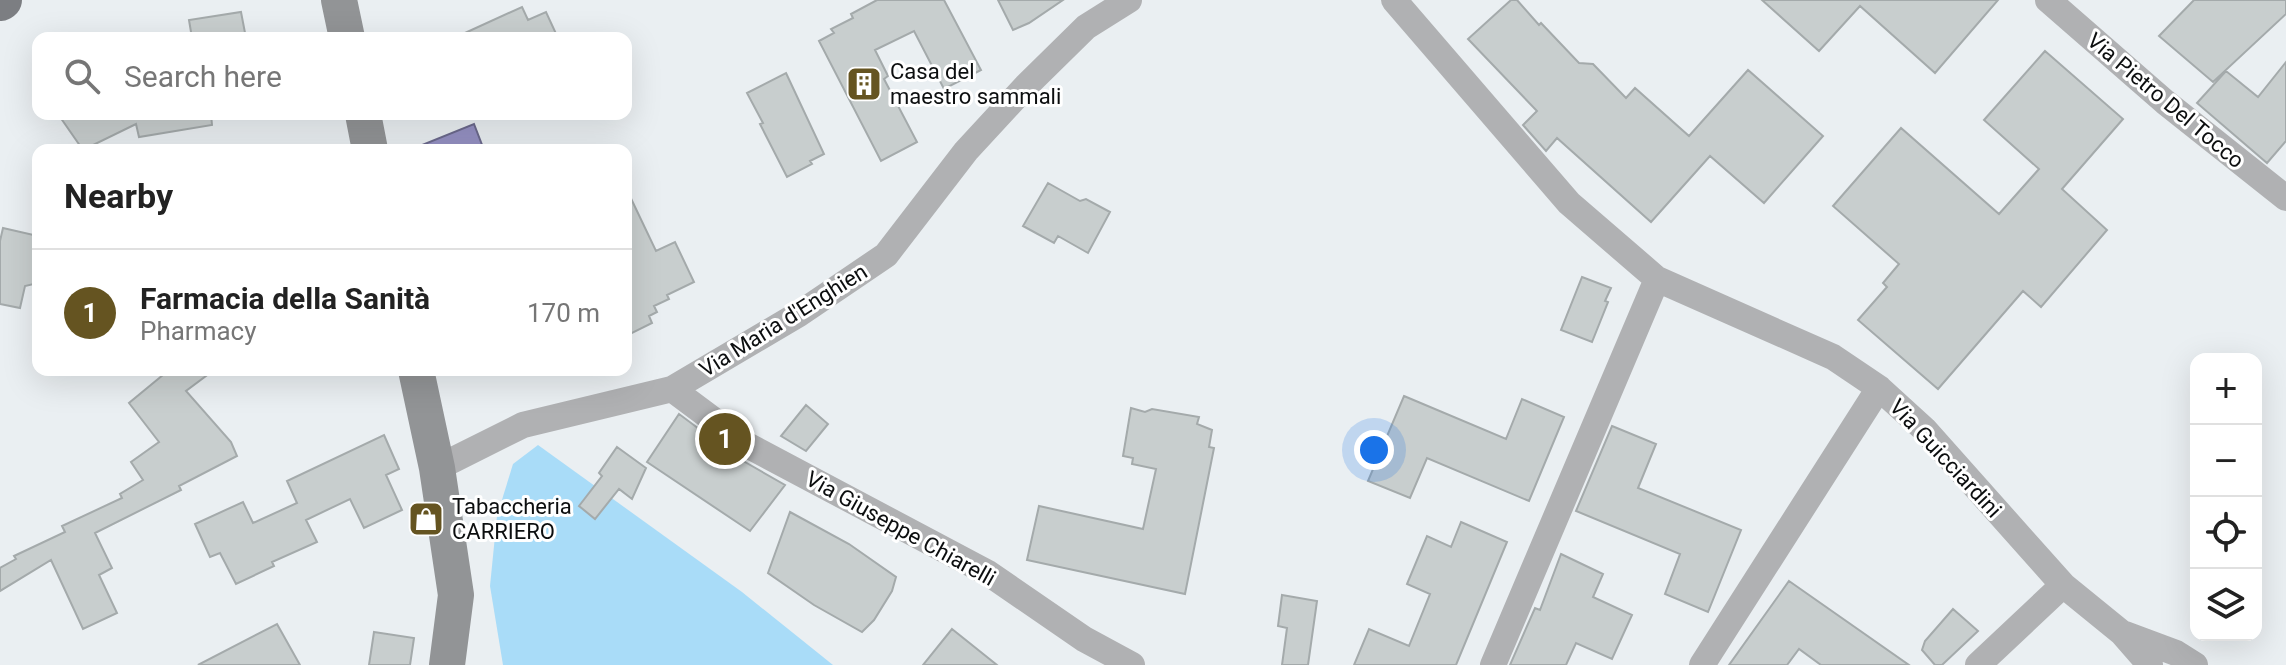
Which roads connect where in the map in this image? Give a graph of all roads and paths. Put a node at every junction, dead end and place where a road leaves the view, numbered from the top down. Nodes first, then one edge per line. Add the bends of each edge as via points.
1 (1129, 0) edge
2 (1394, 0) edge
3 (2048, 0) edge
4 (364, 120) edge
5 (369, 144) edge
6 (2286, 198) edge
7 (1657, 279) junction
8 (417, 376) edge
9 (1879, 388) junction
10 (672, 389) junction
11 (437, 468) junction
12 (2063, 585) junction
13 (2122, 633) junction
14 (447, 665) edge
15 (1132, 665) edge
16 (1493, 665) edge
17 (1702, 665) edge
18 (1978, 665) edge
19 (2150, 665) edge
20 (2195, 665) edge

1 - 10 street, Via Maria d'Enghien via 1086,27 1026,86 966,151 886,255
2 - 7 street, Via Guicciardini via 1569,203
3 - 6 street, Via Pietro Del Tocco
4 - 5 main road
7 - 9 street, Via Guicciardini via 1833,357
7 - 16 street
8 - 11 main road
9 - 12 street, Via Guicciardini via 1924,429
9 - 17 street
10 - 11 street, Via Maria d'Enghien via 523,425
10 - 15 street, Via Giuseppe Chiarelli via 747,445 988,573
11 - 14 main road via 456,595
12 - 13 street, Via Guicciardini
12 - 18 street
13 - 19 street, Via Guicciardini
13 - 20 street, Via Guicciardini

